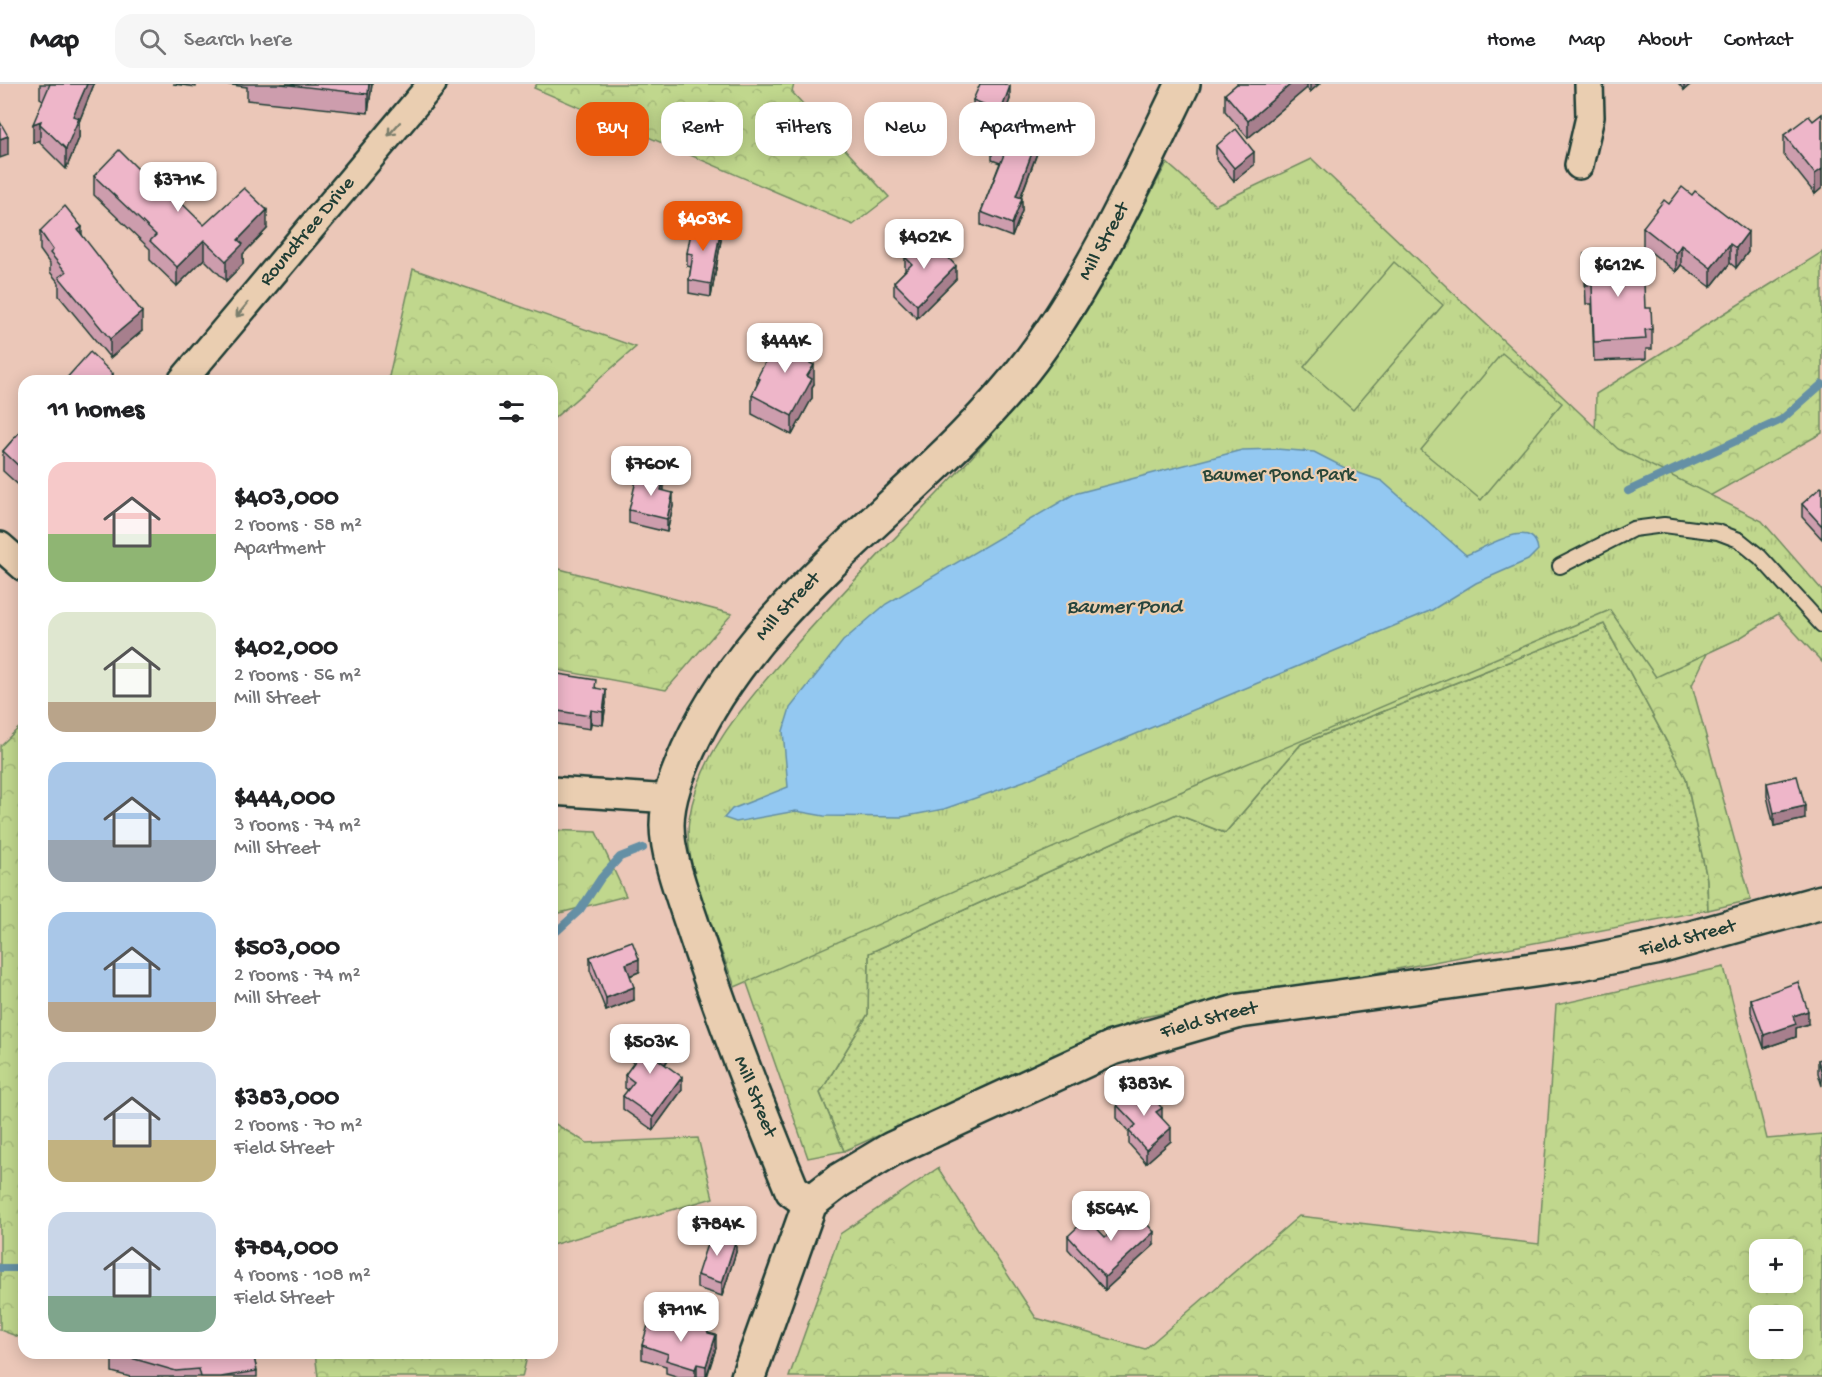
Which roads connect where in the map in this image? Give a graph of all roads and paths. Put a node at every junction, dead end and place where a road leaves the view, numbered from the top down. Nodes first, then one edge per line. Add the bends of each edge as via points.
1 (432, 84) edge
2 (1183, 84) edge
3 (1589, 84) edge
4 (1579, 165) dead end
5 (187, 375) edge
6 (0, 546) edge
7 (18, 562) edge
8 (1560, 566) dead end
9 (1822, 625) edge
10 (558, 791) edge
11 (670, 799) junction
12 (1822, 902) edge
13 (810, 1203) junction
14 (748, 1377) edge

1 -> 5 street, Roundtree Drive
2 - 11 street, Mill Street via 1119,215 1031,359 962,439 836,559 758,643 698,729
3 - 4 street via 1590,117
6 - 7 street
8 - 9 lane via 1633,529 1664,525 1718,532 1738,540 1760,557
10 - 11 street
11 - 13 street, Mill Street via 669,840 713,987 792,1190
12 - 13 street, Field Street via 1655,948 1576,964 1240,1011 1112,1048 892,1149
13 - 14 street

